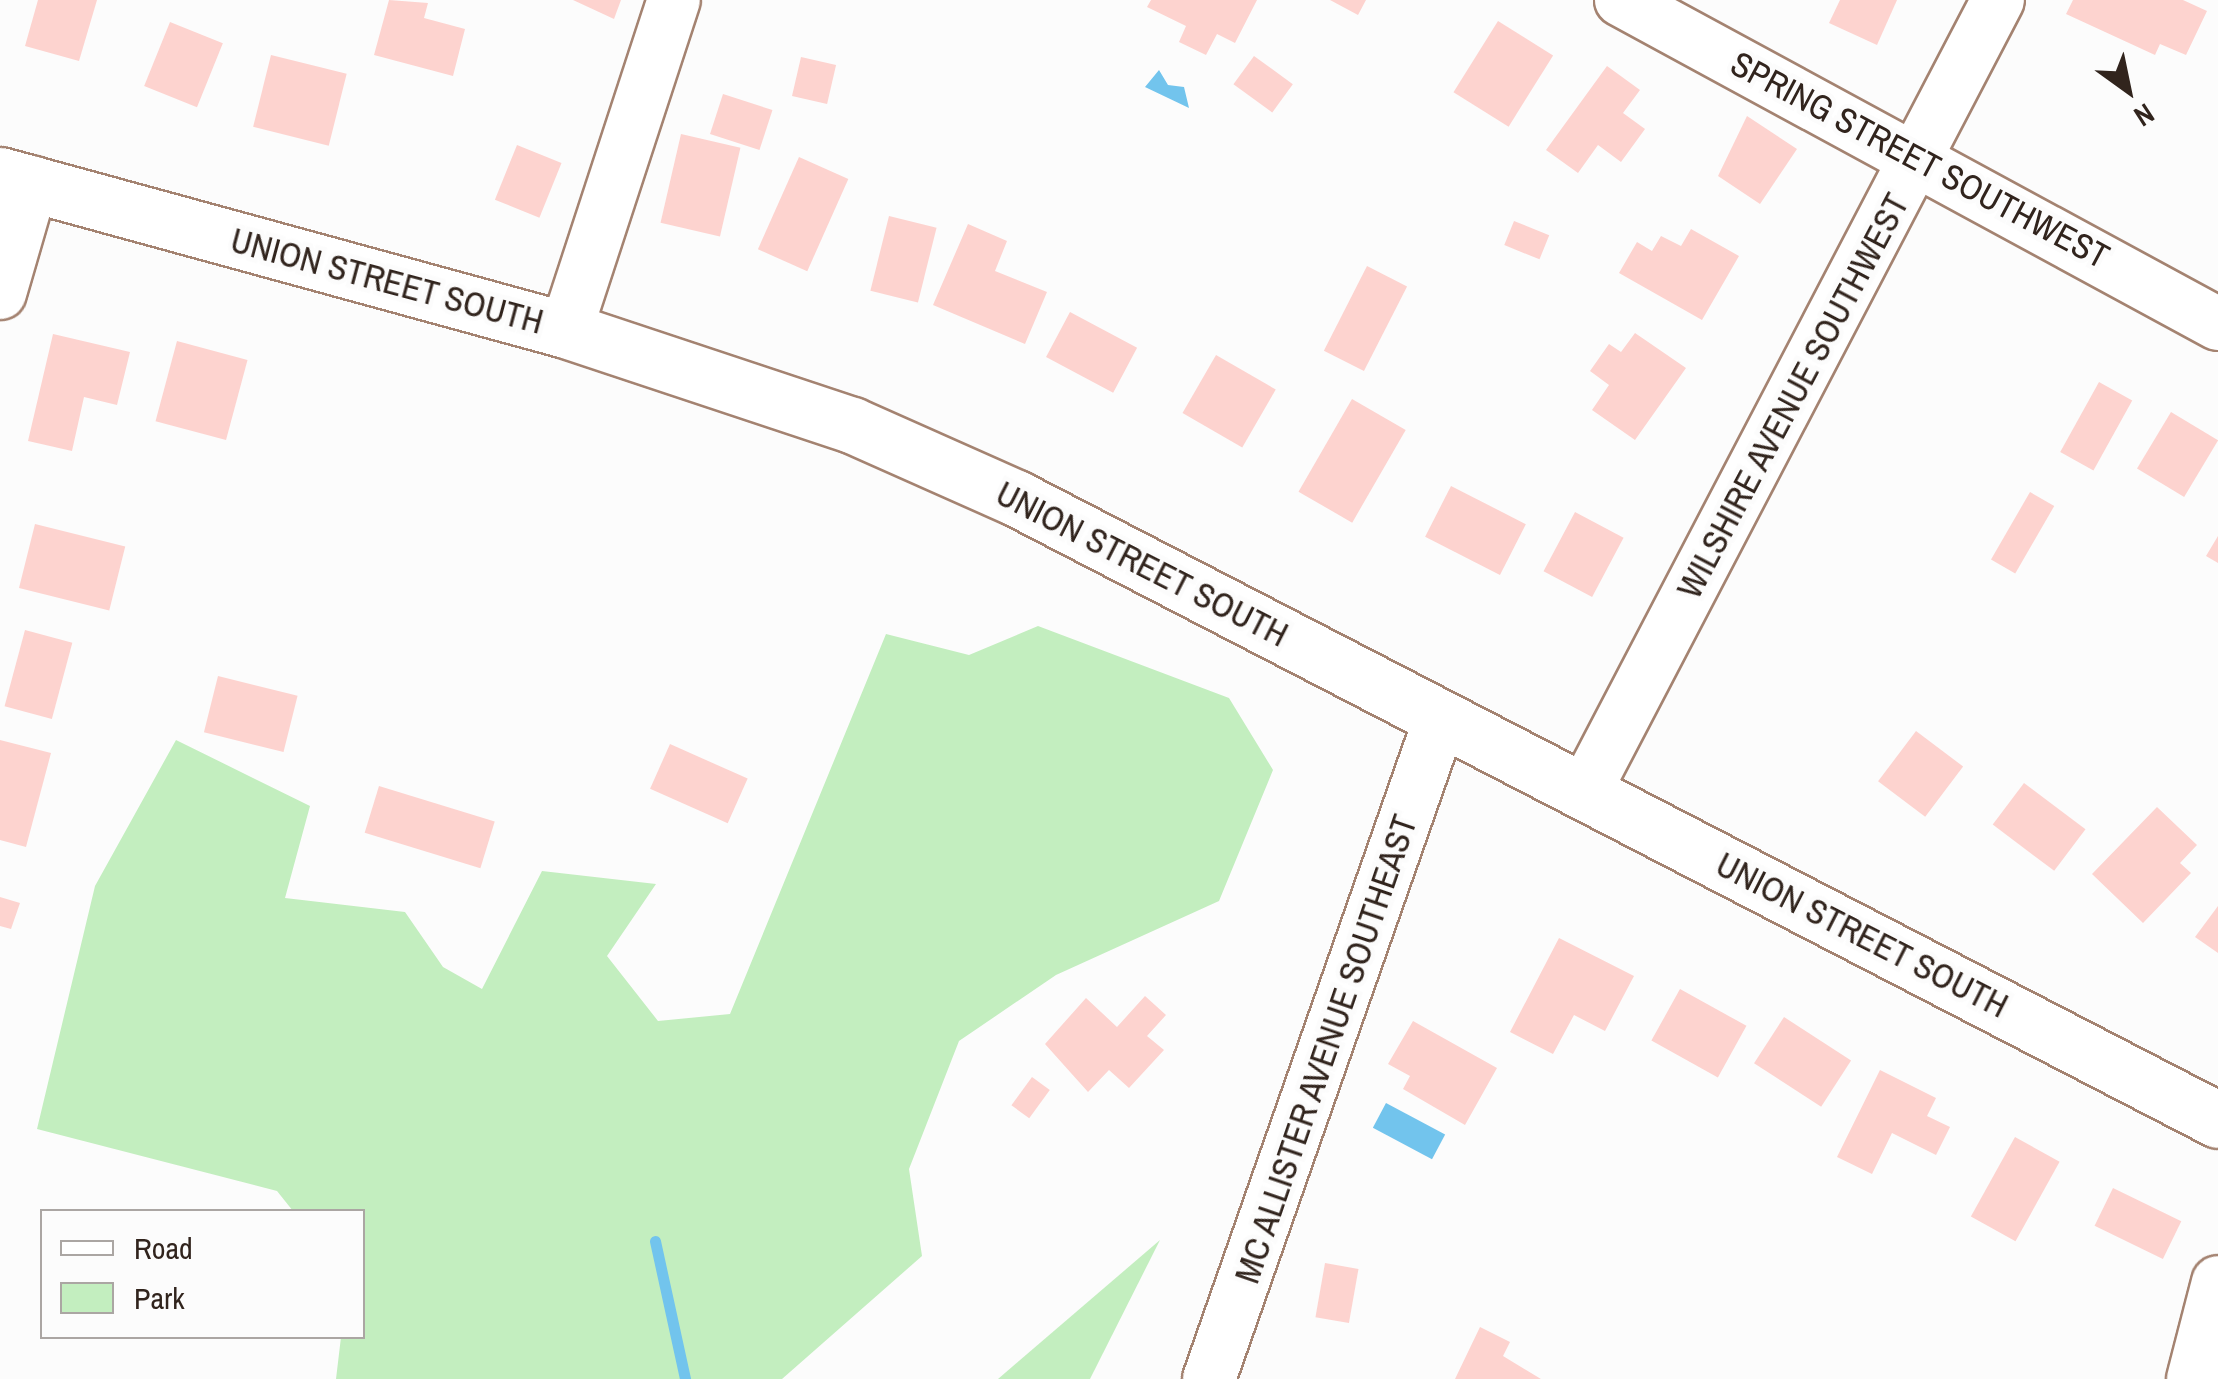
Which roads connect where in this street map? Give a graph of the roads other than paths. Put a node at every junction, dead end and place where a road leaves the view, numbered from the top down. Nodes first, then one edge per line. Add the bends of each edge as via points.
1 (674, 0) edge
2 (1621, 0) edge
3 (1998, 0) edge
4 (1919, 157) junction
5 (16, 179) edge
6 (0, 293) edge
7 (2218, 324) edge
8 (566, 330) junction
9 (1441, 716) junction
10 (1585, 791) junction
11 (2218, 1120) edge
12 (2218, 1282) edge
13 (1209, 1379) edge
14 (2193, 1379) edge

1 - 8 street
2 - 4 street, SPRING STREET SOUTHWEST
3 - 4 street, WILSHIRE AVENUE SOUTHWEST
4 - 7 street, SPRING STREET SOUTHWEST
4 - 10 street, WILSHIRE AVENUE SOUTHWEST
5 - 6 street
5 - 8 main road, UNION STREET SOUTH
8 - 9 main road, UNION STREET SOUTH via 852,425
9 - 10 main road, UNION STREET SOUTH
9 - 13 street, MC ALLISTER AVENUE SOUTHEAST
10 - 11 main road, UNION STREET SOUTH
12 - 14 street

